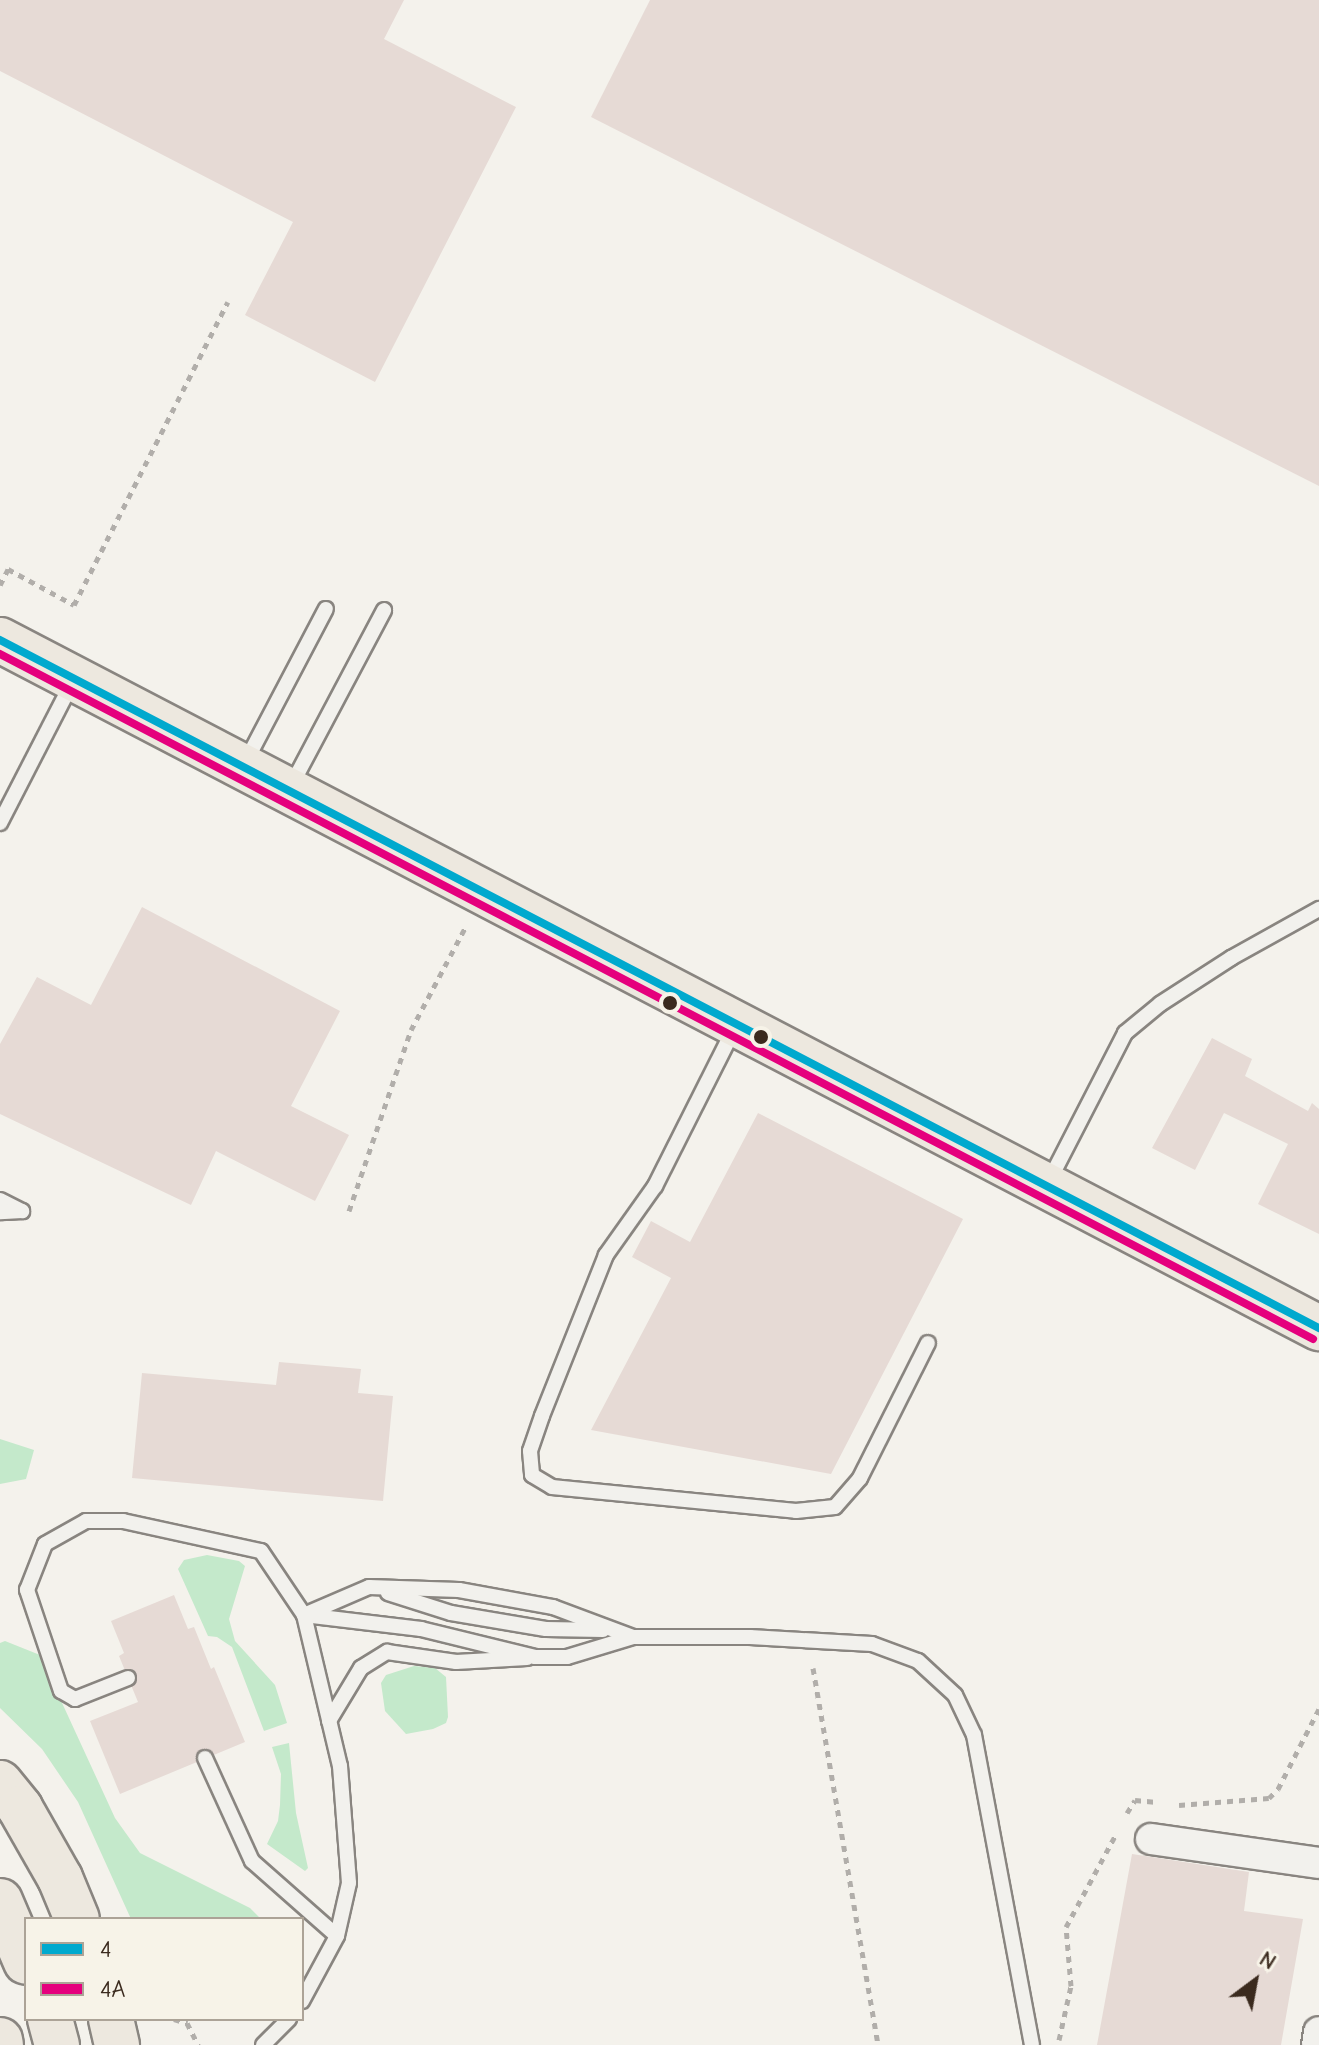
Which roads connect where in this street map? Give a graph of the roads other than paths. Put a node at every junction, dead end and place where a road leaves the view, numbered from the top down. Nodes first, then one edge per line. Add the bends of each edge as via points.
1 (326, 609) dead end
2 (384, 610) dead end
3 (0, 640) edge
4 (74, 679) junction
5 (243, 766) junction
6 (289, 791) junction
7 (0, 823) edge
8 (1319, 909) edge
9 (736, 1025) junction
10 (1046, 1188) junction
11 (0, 1200) edge
12 (0, 1212) edge
13 (1318, 1324) edge
14 (928, 1343) dead end
15 (369, 1587) junction
16 (304, 1615) junction
17 (613, 1630) junction
18 (633, 1637) junction
19 (535, 1657) junction
20 (128, 1678) dead end
21 (329, 1721) junction
22 (205, 1758) dead end
23 (0, 1783) edge
24 (1151, 1839) dead end
25 (1319, 1863) edge
26 (0, 1901) edge
27 (76, 1917) edge
28 (337, 1936) junction
29 (24, 1957) edge
30 (304, 1997) edge
31 (51, 2021) edge
32 (111, 2021) edge
33 (287, 2021) edge
34 (1319, 2032) edge
35 (269, 2043) edge
36 (57, 2045) edge
37 (117, 2045) edge
38 (1032, 2045) edge
39 (1317, 2045) edge

1 - 5 lane
2 - 6 lane
3 - 4 main road
4 - 5 main road
4 - 7 lane
5 - 6 main road
6 - 9 main road
8 - 10 lane via 1231,958 1125,1033
9 - 10 main road
9 - 14 lane via 655,1186 606,1255 530,1451 532,1475 552,1487 796,1511 835,1507 860,1478
10 - 13 main road
11 - 12 lane via 22,1211
15 - 16 lane
15 - 17 lane via 451,1613 546,1629
15 - 17 lane via 459,1590 553,1607
16 - 19 lane via 421,1629
16 - 20 lane via 261,1551 123,1521 86,1521 45,1544 27,1590 61,1691 75,1699
16 - 21 lane
17 - 18 lane
18 - 19 lane via 567,1657
18 - 38 lane via 872,1644 933,1672 963,1707 974,1735
19 - 21 lane via 456,1662 387,1652 361,1668
21 - 28 lane via 340,1766 349,1883
22 - 28 lane via 252,1861
23 - 27 main road via 53,1866
24 - 25 street
26 - 29 main road
28 - 30 lane
31 - 36 main road
32 - 37 main road
33 - 35 lane
34 - 39 street

